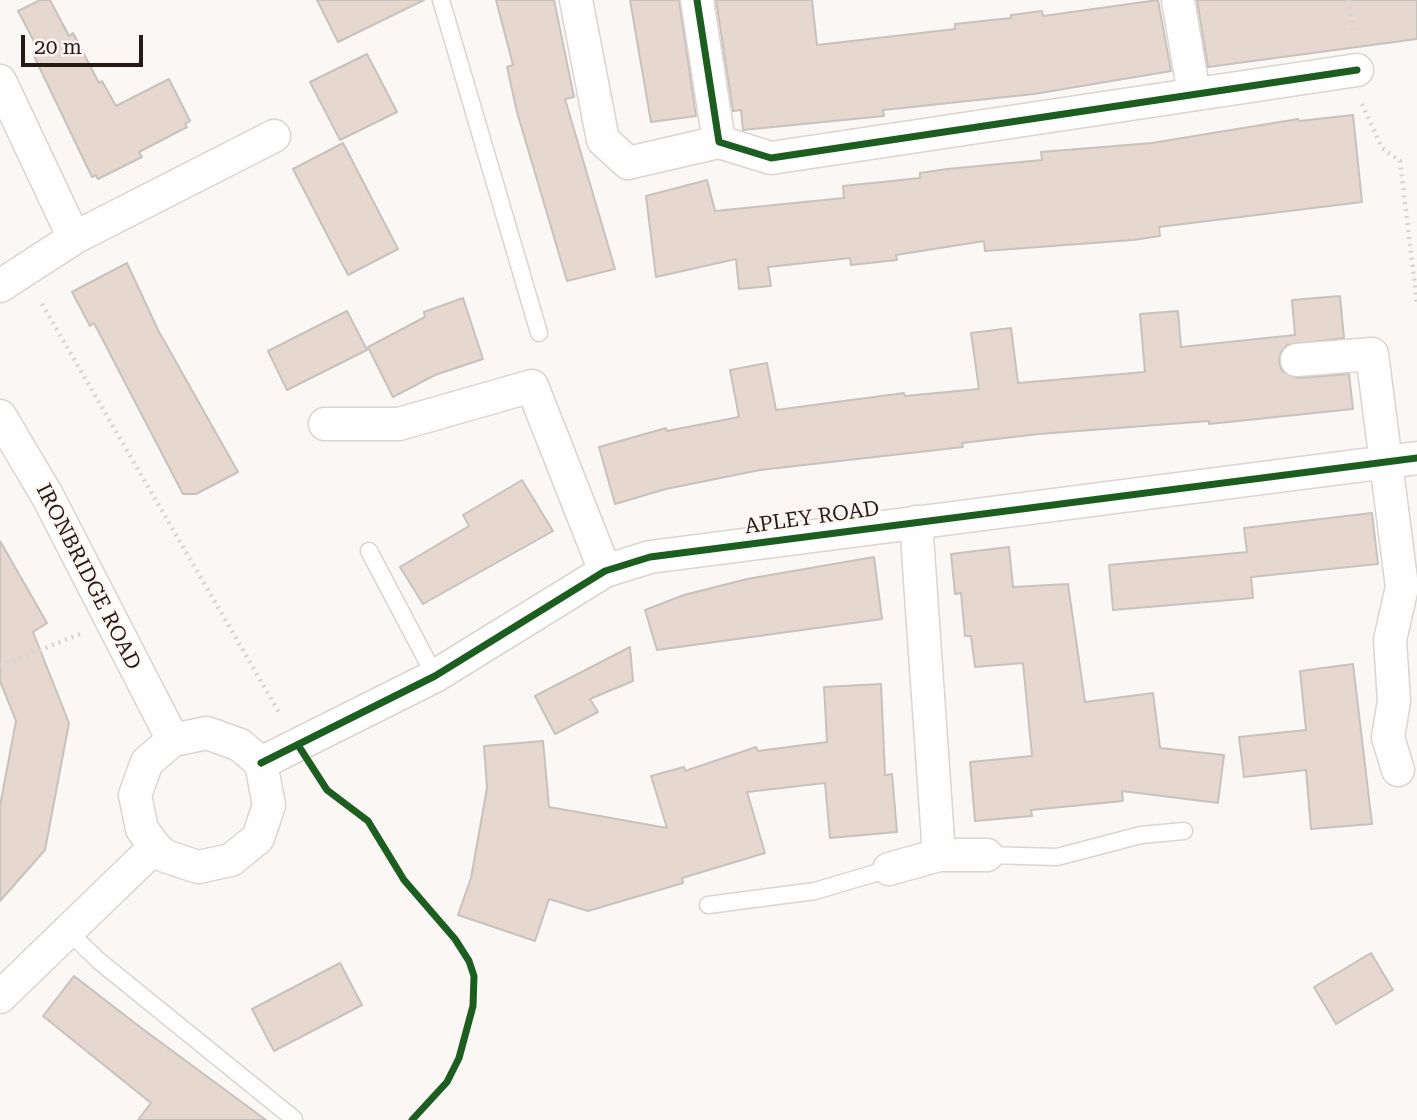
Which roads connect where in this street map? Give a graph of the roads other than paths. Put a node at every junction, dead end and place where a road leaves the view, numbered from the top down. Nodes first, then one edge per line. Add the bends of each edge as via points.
1 (441, 0) edge
2 (576, 0) edge
3 (696, 0) edge
4 (1178, 0) edge
5 (1357, 70) road end
6 (0, 81) edge
7 (1194, 94) junction
8 (274, 136) dead end
9 (719, 142) junction
10 (75, 238) junction
11 (11, 279) edge
12 (539, 333) dead end
13 (1297, 360) dead end
14 (0, 416) edge
15 (325, 424) dead end
16 (1402, 460) edge
17 (916, 522) junction
18 (369, 551) dead end
19 (606, 571) junction
20 (435, 676) junction
21 (173, 740) junction
22 (261, 763) junction
23 (1398, 770) dead end
24 (1184, 831) dead end
25 (155, 847) junction
26 (939, 855) junction
27 (988, 855) joint
28 (889, 869) joint
29 (708, 905) dead end
30 (69, 932) junction
31 (0, 997) edge
32 (294, 1118) edge

1 - 12 lane
2 - 9 street via 603,140 628,163
3 - 9 street
4 - 7 street
5 - 7 street
6 - 10 street
7 - 9 street via 771,159
8 - 10 street
10 - 11 street
13 - 16 street via 1372,354
14 - 21 street, IRONBRIDGE ROAD via 48,497
15 - 19 street via 399,424 532,386
16 - 17 street, APLEY ROAD
16 - 23 street via 1402,587 1390,640 1394,701 1388,737
17 - 19 street, APLEY ROAD via 650,557
17 - 26 street
18 - 20 lane
19 - 20 street, APLEY ROAD
20 - 22 street, APLEY ROAD
21 - 22 street via 207,733 240,745
21 - 25 street via 147,762 135,795 142,829
22 - 25 street via 269,806 258,838 232,860 198,867 165,856
24 - 27 lane via 1141,835 1057,857
25 - 30 street
26 - 27 street
26 - 28 street
28 - 29 lane via 815,891
30 - 31 street
30 - 32 lane

